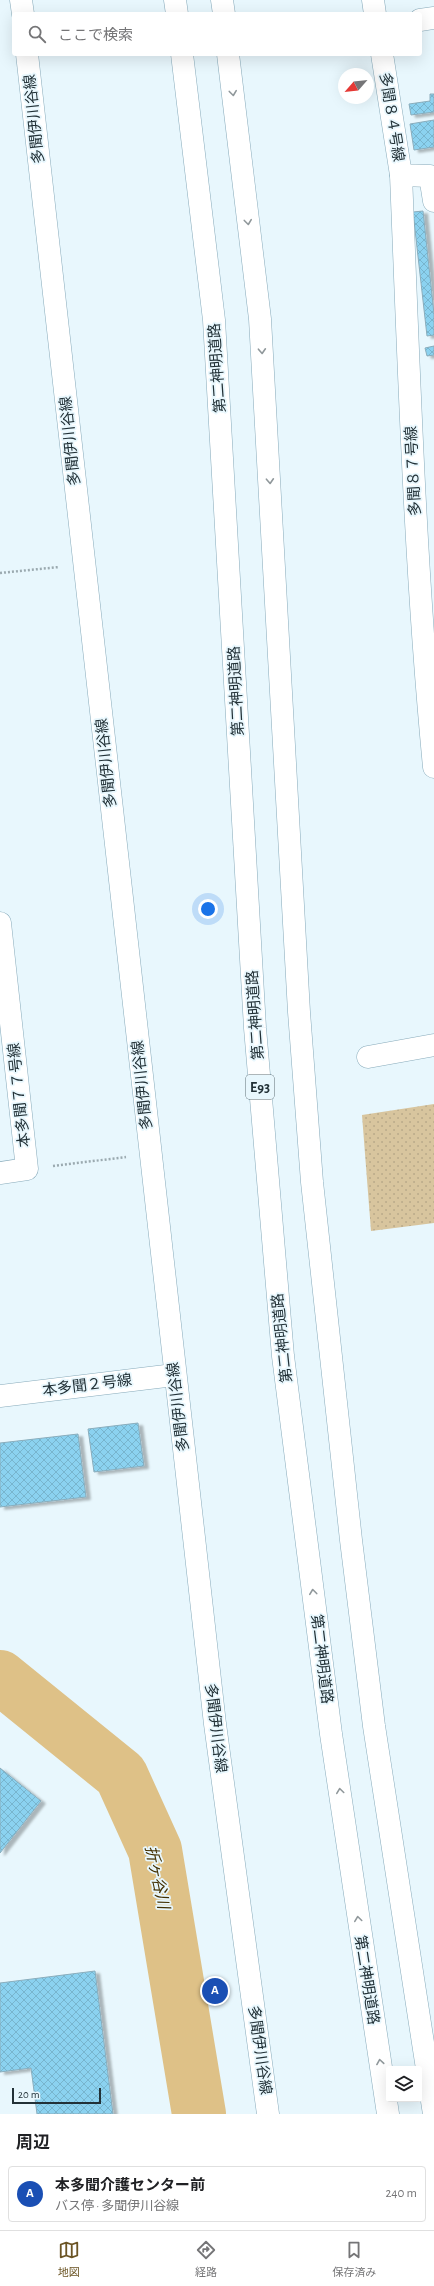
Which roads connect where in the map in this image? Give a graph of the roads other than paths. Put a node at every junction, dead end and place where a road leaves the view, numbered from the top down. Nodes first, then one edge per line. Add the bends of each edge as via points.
1 (21, 0) edge
2 (175, 0) edge
3 (222, 0) edge
4 (373, 0) edge
5 (23, 12) edge
6 (177, 12) edge
7 (224, 12) edge
8 (375, 12) edge
9 (434, 18) edge
10 (422, 20) edge
11 (27, 56) edge
12 (182, 56) edge
13 (228, 56) edge
14 (382, 56) edge
15 (401, 175) junction
16 (432, 175) edge
17 (434, 201) edge
18 (429, 669) edge
19 (434, 767) edge
20 (0, 923) edge
21 (434, 1045) edge
22 (368, 1057) dead end
23 (0, 1173) edge
24 (174, 1375) junction
25 (0, 1396) edge
26 (268, 2114) edge
27 (388, 2114) edge
28 (434, 2114) edge

1 - 5 main road
2 - 6 main road
3 - 7 main road
4 - 8 main road
9 - 10 main road
11 - 24 main road, 多聞伊川谷線
27 -> 12 main road, 第二神明道路 / E93 via 332,1734 282,1348 255,1028 214,320
13 -> 28 main road via 260,318 298,1012 312,1182 374,1726
14 - 15 main road, 多聞８４号線
15 - 16 main road, 多聞８４号線
15 - 18 main road, 多聞８７号線 via 411,434
16 - 17 main road, 多聞８４号線
18 - 19 main road, 多聞８７号線
20 - 23 main road, 本多聞７７号線 via 27,1169
21 - 22 main road
24 - 25 main road, 本多聞２号線
24 - 26 main road, 多聞伊川谷線 via 215,1724

